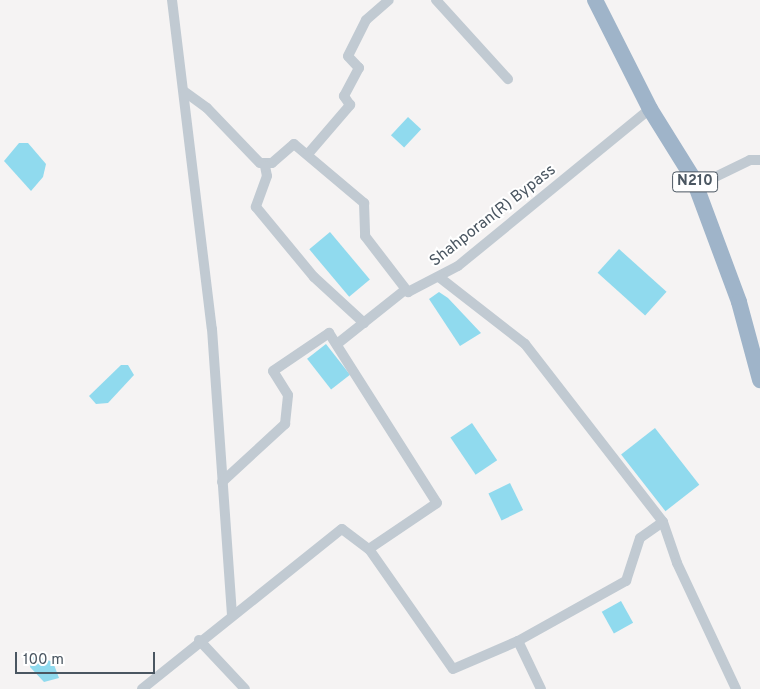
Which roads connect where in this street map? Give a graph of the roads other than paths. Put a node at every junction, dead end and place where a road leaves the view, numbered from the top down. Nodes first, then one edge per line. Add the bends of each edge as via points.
1 (172, 0) edge
2 (389, 0) edge
3 (436, 0) edge
4 (595, 0) edge
5 (508, 79) dead end
6 (185, 92) junction
7 (650, 109) junction
8 (308, 154) junction
9 (760, 160) edge
10 (265, 166) junction
11 (693, 178) junction
12 (440, 277) junction
13 (405, 290) junction
14 (364, 323) junction
15 (337, 344) junction
16 (760, 380) edge
17 (222, 482) junction
18 (663, 522) junction
19 (369, 549) junction
20 (232, 614) junction
21 (199, 640) junction
22 (518, 640) junction
23 (142, 689) edge
24 (245, 689) edge
25 (541, 689) edge
26 (736, 689) edge

1 - 6 street
2 - 8 street via 366,20 348,56 359,68 344,96 350,105
3 - 5 street
4 - 7 highway, N210
6 - 10 street
6 - 17 street via 212,329
7 - 11 highway, N210
7 - 12 street, Shahporan(R) Bypass
8 - 10 street via 291,143
8 - 13 street via 364,203 365,236
9 - 11 street via 750,160 711,179
10 - 14 street via 267,176 256,207 314,277
11 - 16 highway, N210 via 739,302
12 - 13 street, Shahporan(R) Bypass via 416,290
12 - 18 street via 525,344
13 - 14 street
14 - 15 street
15 - 17 street via 329,333 273,371 288,395 285,424
15 - 19 street via 437,503
17 - 20 street
18 - 22 street via 640,538 631,552 626,581
18 - 26 street via 677,563
19 - 20 street via 342,529
19 - 22 street via 453,668
20 - 21 street
21 - 23 street
21 - 24 street
22 - 25 street

